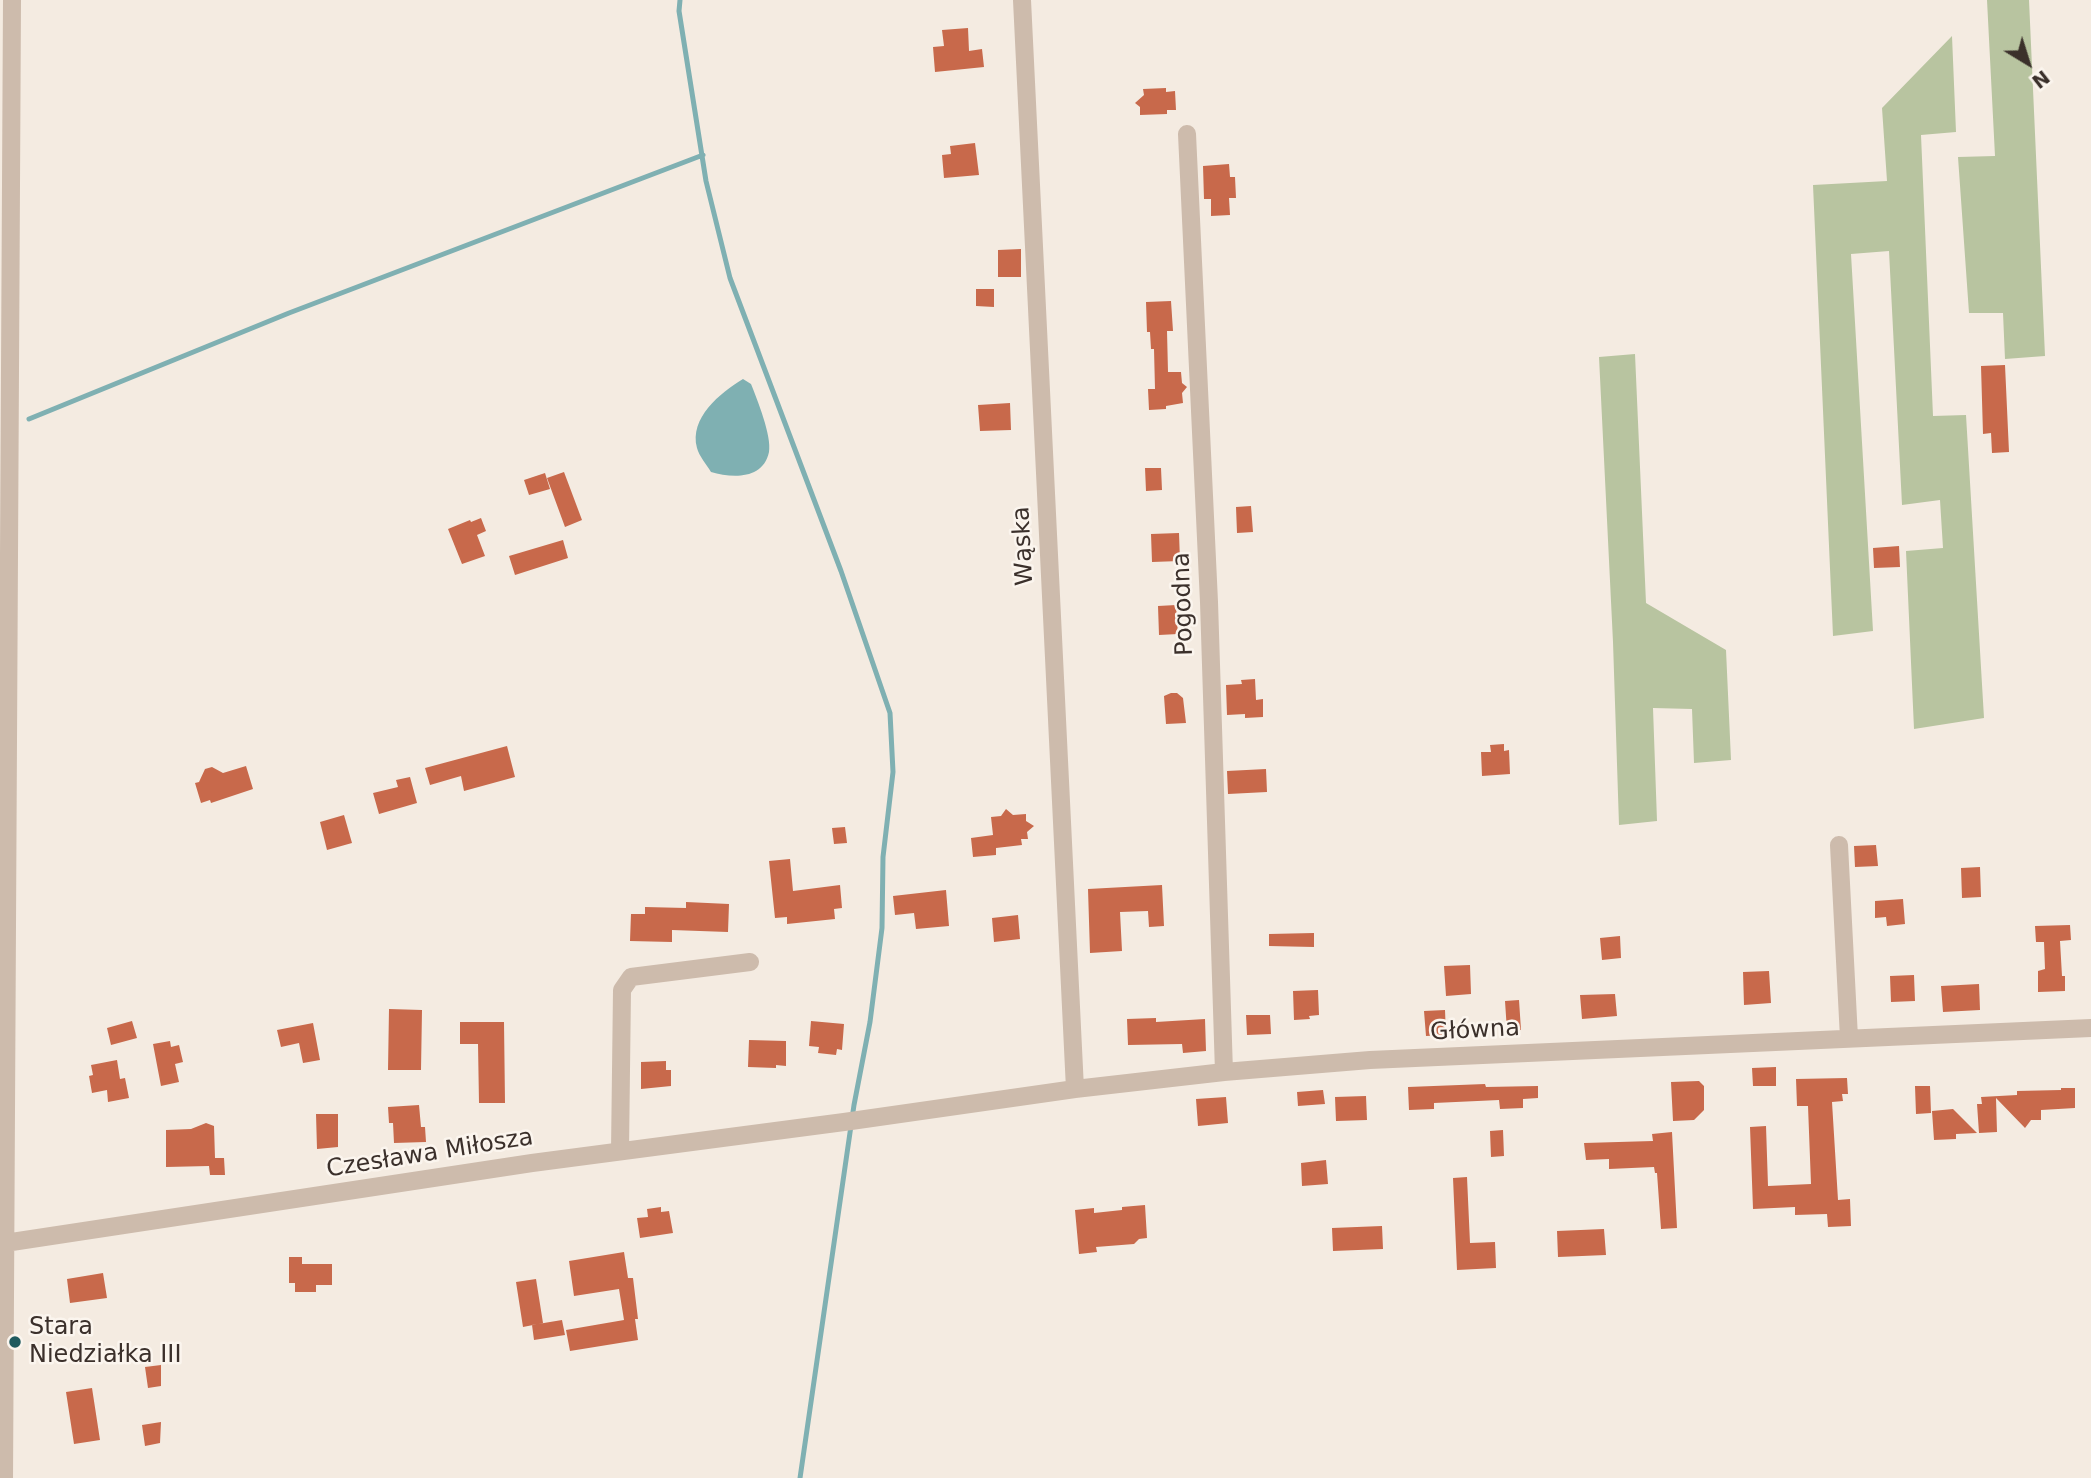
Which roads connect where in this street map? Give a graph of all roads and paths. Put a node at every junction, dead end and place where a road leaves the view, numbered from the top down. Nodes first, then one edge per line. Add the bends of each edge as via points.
1 (0, 0) edge
2 (12, 0) edge
3 (1022, 0) edge
4 (1186, 134) dead end
5 (5, 326) edge
6 (1839, 845) dead end
7 (750, 961) dead end
8 (2091, 1028) edge
9 (1849, 1038) junction
10 (1224, 1072) junction
11 (1075, 1089) junction
12 (864, 1119) joint
13 (620, 1152) junction
14 (5, 1243) junction
15 (4, 1478) edge

1 - 2 street
2 - 5 street
3 - 11 street, Wąska
4 - 10 street, Pogodna via 1209,602
5 - 14 street
6 - 9 street
7 - 13 street via 631,977 622,990
8 - 9 street, Główna
9 - 10 street, Główna via 1370,1060
10 - 11 street, Główna
11 - 12 street, Główna
12 - 13 street, Czesława Miłosza
13 - 14 street, Czesława Miłosza
14 - 15 street

